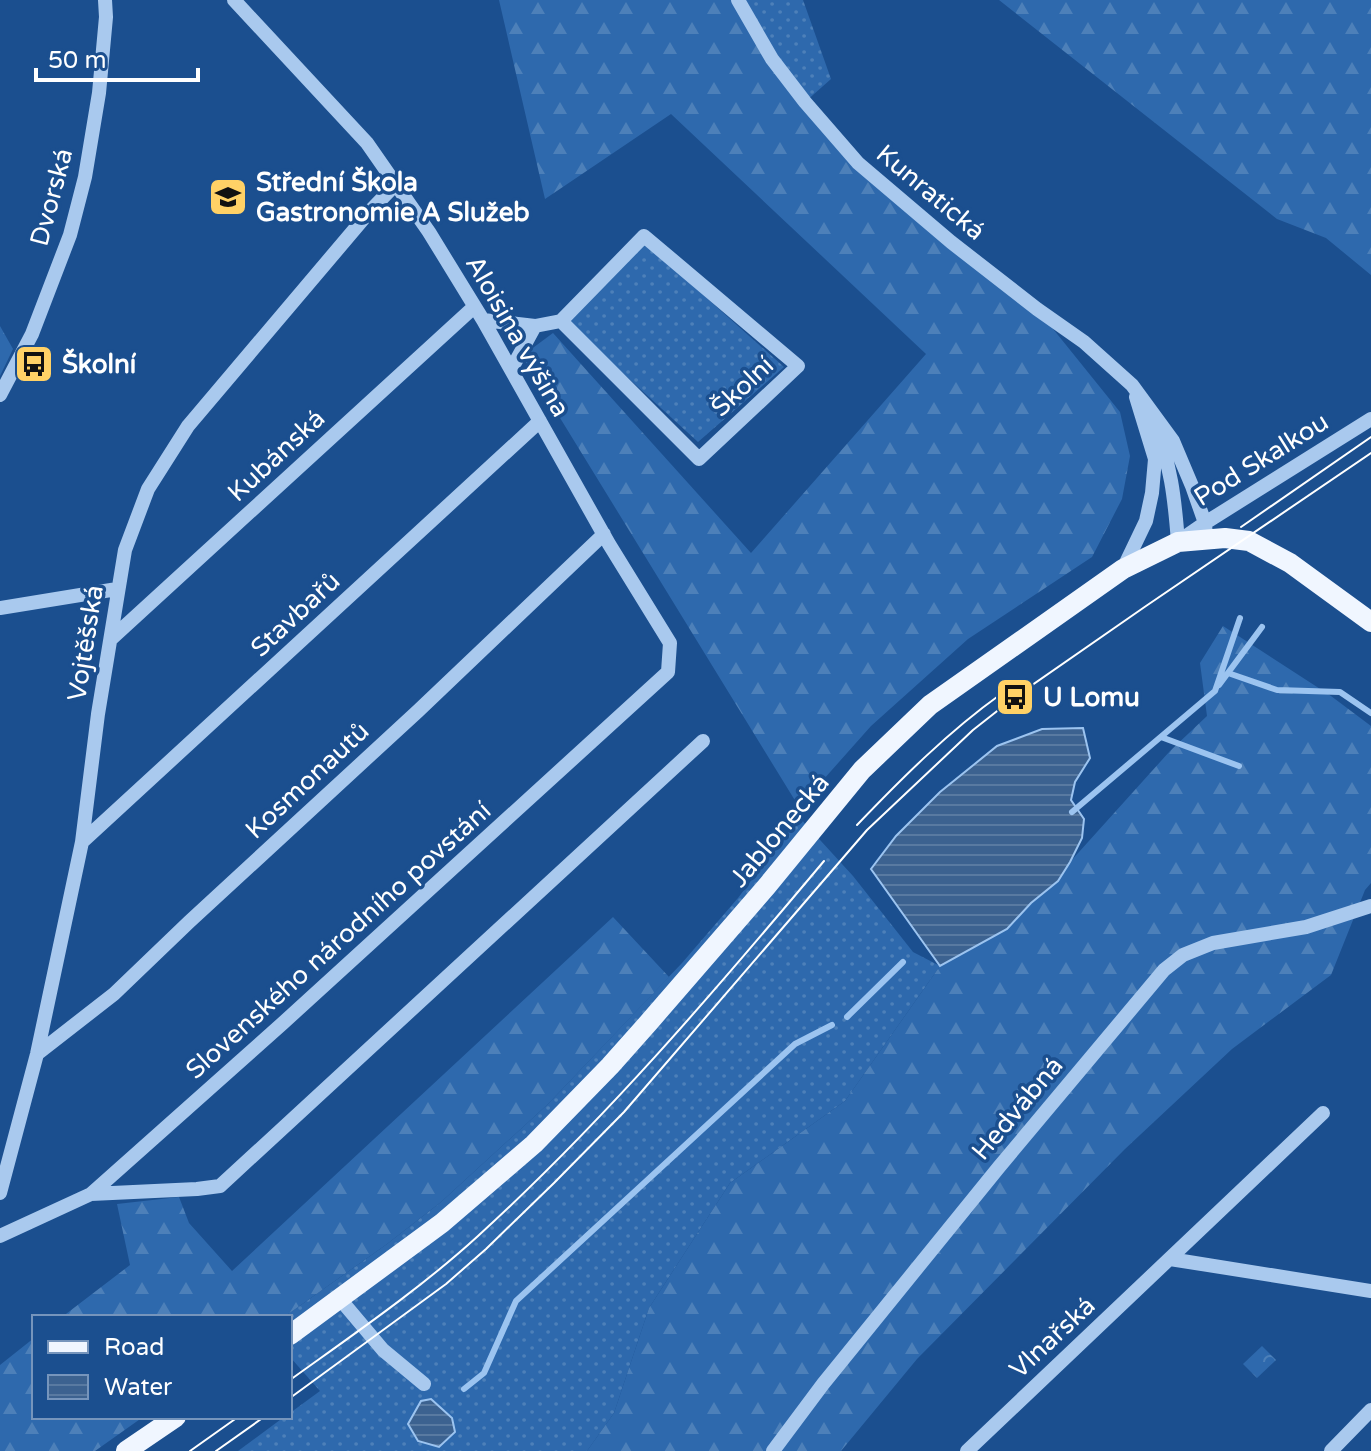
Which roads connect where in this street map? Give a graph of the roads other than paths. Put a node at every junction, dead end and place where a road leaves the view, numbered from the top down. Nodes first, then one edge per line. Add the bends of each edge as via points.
1 (105, 0) edge
2 (234, 0) edge
3 (738, 0) edge
4 (396, 184) junction
5 (474, 307) junction
6 (483, 320) junction
7 (561, 321) junction
8 (535, 326) junction
9 (511, 370) junction
10 (1132, 385) junction
11 (0, 395) edge
12 (1371, 419) edge
13 (540, 421) junction
14 (1206, 531) junction
15 (604, 534) junction
16 (1178, 542) junction
17 (1123, 569) junction
18 (117, 589) junction
19 (0, 608) edge
20 (1371, 622) edge
21 (111, 639) junction
22 (670, 643) joint
23 (703, 741) dead end
24 (82, 842) junction
25 (1371, 906) edge
26 (37, 1054) junction
27 (1323, 1113) dead end
28 (0, 1193) edge
29 (91, 1194) junction
30 (0, 1236) edge
31 (1170, 1259) junction
32 (1371, 1291) edge
33 (340, 1299) junction
34 (292, 1334) edge
35 (424, 1384) dead end
36 (1371, 1410) edge
37 (173, 1419) edge
38 (126, 1451) edge
39 (773, 1451) edge
40 (967, 1451) edge
41 (1331, 1451) edge

1 - 11 street, Dvorská via 99,93 70,235 32,334
2 - 4 street, Aloisina výšina via 367,143
3 - 10 street, Kunratická via 772,59 858,163
4 - 5 street, Aloisina výšina
4 - 18 street, Vojtěšská via 188,426 148,489
5 - 6 street, Aloisina výšina
5 - 21 street, Kubánská
6 - 8 street
6 - 9 street, Aloisina výšina
7 - 7 street, Školní via 644,236 798,366 699,459
7 - 8 street
8 - 9 street
9 - 13 street, Aloisina výšina
10 - 14 street, Kunratická via 1173,441
10 - 16 street, Kunratická via 1160,438
10 - 17 street via 1155,459 1146,521
12 - 14 street, Pod Skalkou
13 - 15 street, Aloisina výšina
13 - 24 street, Stavbařů
14 - 16 main road, Jablonecká
14 - 20 main road, Jablonecká via 1269,551
15 - 22 street, Aloisina výšina
15 - 26 street, Kosmonautů via 114,994
16 - 17 main road, Jablonecká
17 - 33 main road, Jablonecká via 930,705 862,770 650,1021 534,1144 442,1223
18 - 19 street
18 - 21 street, Vojtěšská
21 - 24 street, Vojtěšská
22 - 29 street, Slovenského národního povstání via 668,672
23 - 29 street via 220,1186
24 - 26 street, Vojtěšská
25 - 39 street, Hedvábná via 1306,927 1213,943 1164,970
26 - 28 street, Vojtěšská
27 - 31 street, Vlnařská
29 - 30 street, Slovenského národního povstání
31 - 32 street
31 - 40 street, Vlnařská
33 - 34 main road, Jablonecká
33 - 35 street via 383,1350
36 - 41 street
37 - 38 main road

